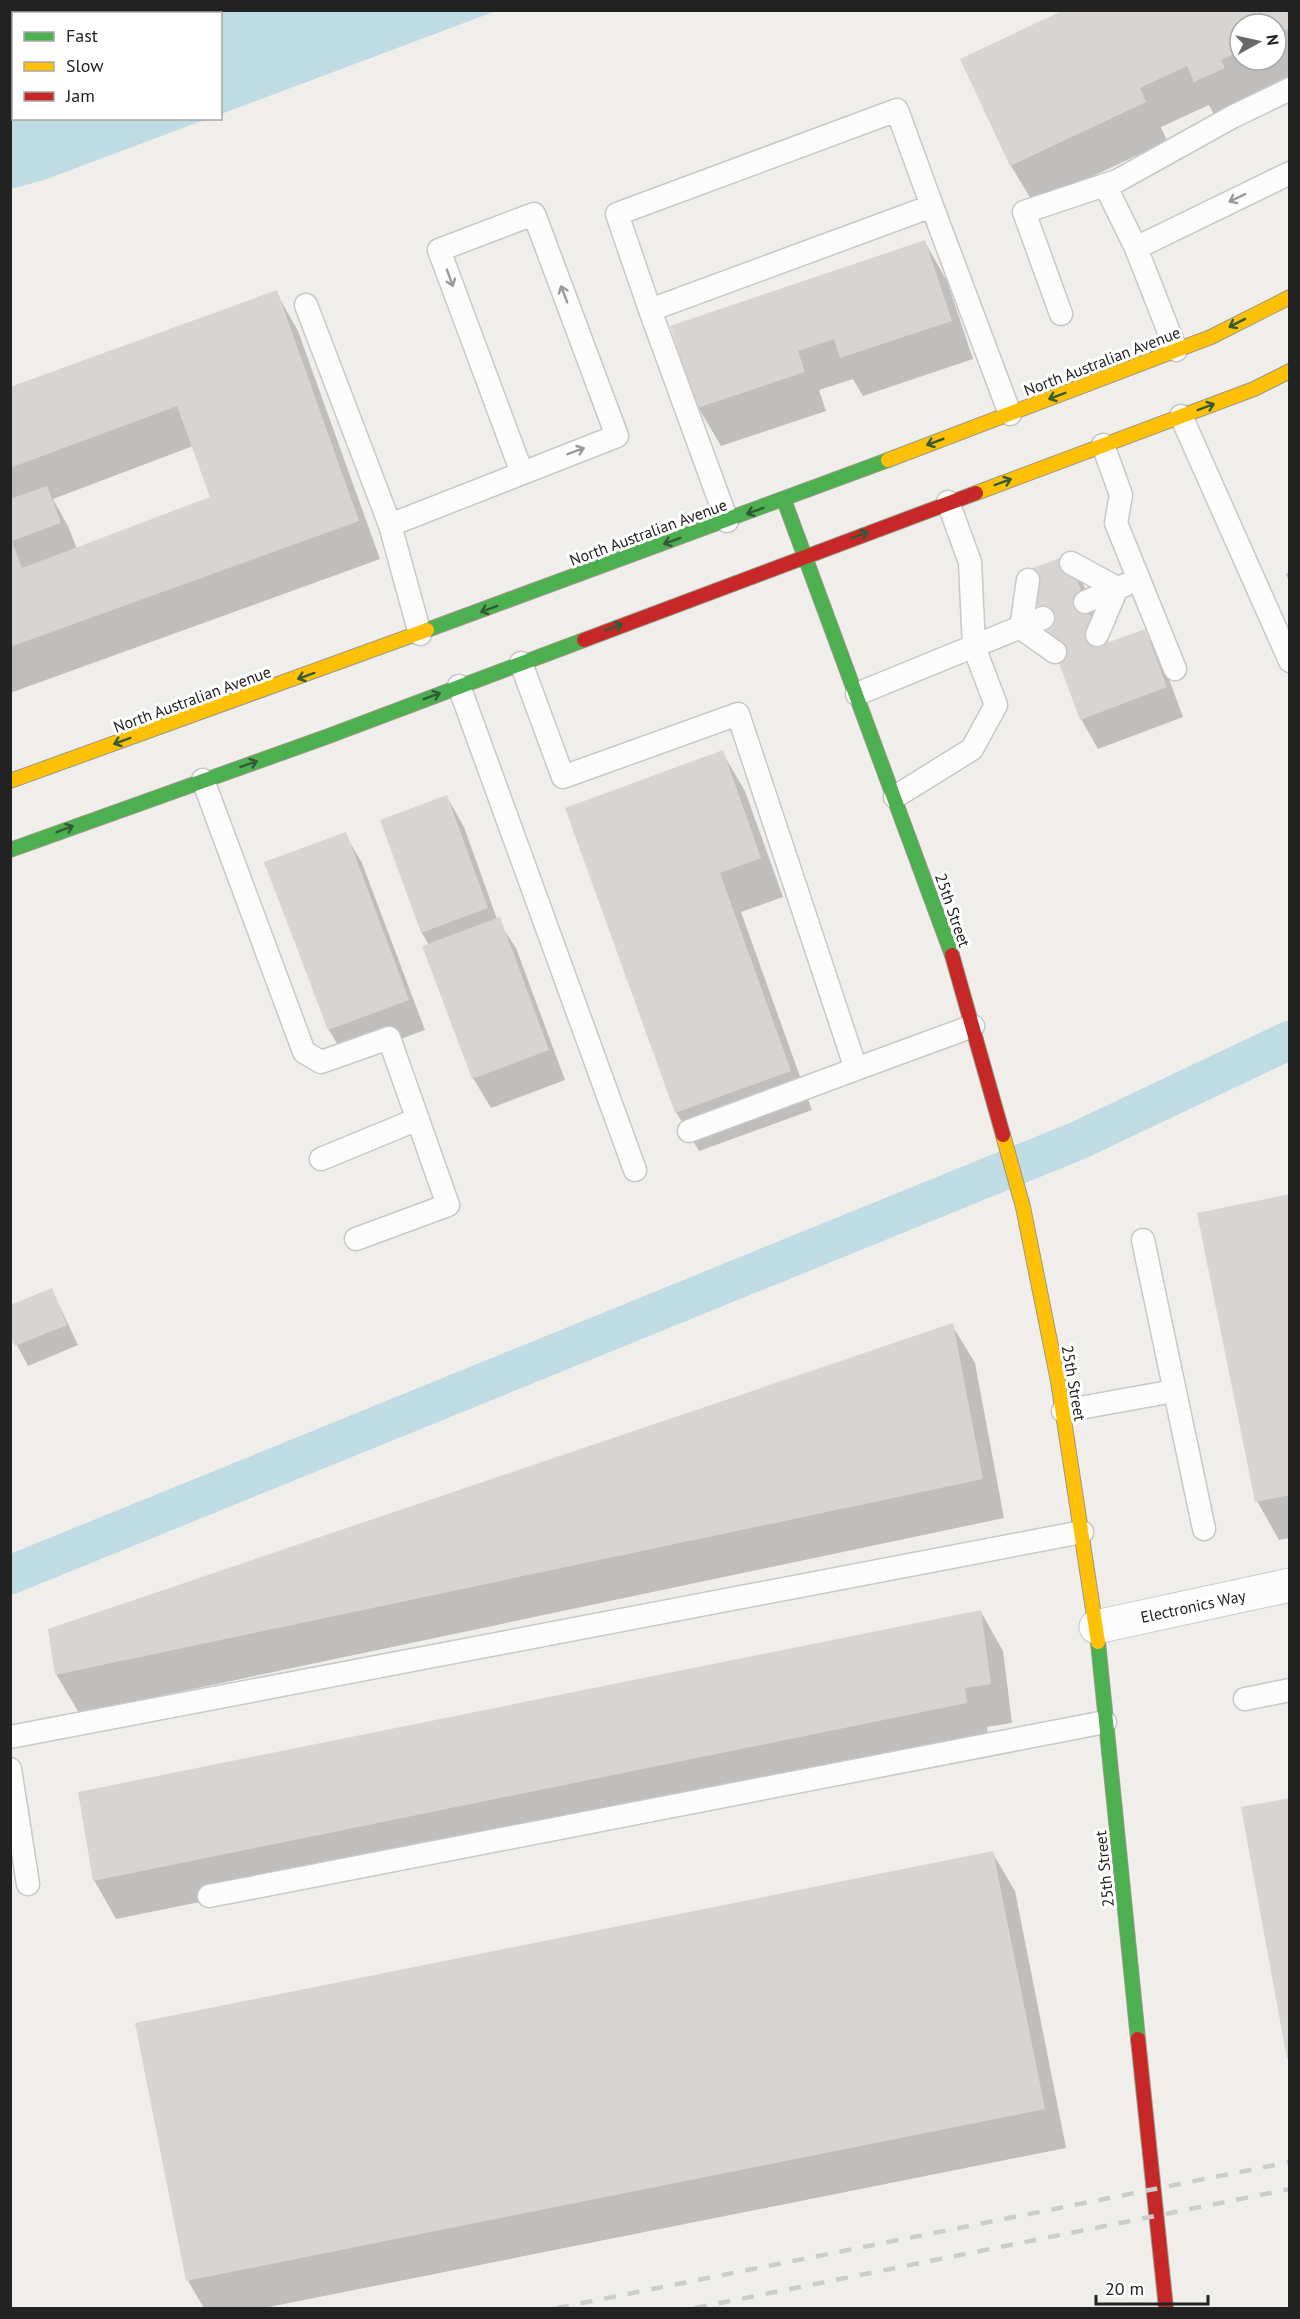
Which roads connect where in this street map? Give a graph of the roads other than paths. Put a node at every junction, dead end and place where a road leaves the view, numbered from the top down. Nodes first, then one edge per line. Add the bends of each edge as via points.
1 (1290, 89) edge
2 (1290, 172) edge
3 (1105, 184) junction
4 (932, 206) junction
5 (1136, 248) junction
6 (1290, 297) edge
7 (306, 305) dead end
8 (651, 310) junction
9 (1060, 314) dead end
10 (1176, 350) junction
11 (1290, 371) edge
12 (1010, 414) junction
13 (1181, 416) junction
14 (1103, 445) junction
15 (522, 473) junction
16 (784, 500) junction
17 (948, 502) junction
18 (727, 521) junction
19 (390, 525) junction
20 (806, 555) junction
21 (1071, 563) dead end
22 (1028, 580) dead end
23 (1139, 580) junction
24 (1117, 588) junction
25 (1085, 602) dead end
26 (1043, 618) dead end
27 (1021, 628) junction
28 (420, 634) junction
29 (1097, 635) dead end
30 (974, 647) junction
31 (1055, 652) dead end
32 (1290, 661) edge
33 (521, 663) junction
34 (1175, 669) dead end
35 (459, 686) junction
36 (856, 694) junction
37 (203, 780) junction
38 (10, 781) edge
39 (895, 796) junction
40 (10, 850) edge
41 (973, 1026) junction
42 (856, 1069) junction
43 (418, 1119) junction
44 (689, 1131) dead end
45 (321, 1159) dead end
46 (635, 1170) dead end
47 (356, 1239) dead end
48 (1143, 1240) dead end
49 (1174, 1391) junction
50 (1063, 1411) junction
51 (1203, 1529) dead end
52 (1082, 1532) junction
53 (1290, 1585) edge
54 (1096, 1627) junction
55 (1290, 1690) edge
56 (1245, 1699) dead end
57 (1105, 1722) junction
58 (10, 1737) edge
59 (10, 1769) edge
60 (28, 1884) dead end
61 (209, 1896) dead end
62 (1166, 2308) edge

1 - 3 lane via 1118,181
2 -> 5 lane
3 - 5 lane
3 - 9 lane via 1024,212
4 - 8 lane
4 - 8 lane via 897,110 617,214
4 - 12 lane
5 - 10 lane
6 -> 10 main road, North Australian Avenue
7 - 19 lane
8 - 18 lane
10 -> 12 main road, North Australian Avenue
13 -> 11 main road
12 -> 16 main road, North Australian Avenue
13 - 14 main road
13 - 32 lane
17 -> 14 main road
14 - 23 lane via 1121,495 1116,524
15 -> 15 lane via 617,436 534,214 440,250
15 - 19 lane
16 -> 18 main road, North Australian Avenue
16 - 20 main road, 25th Street
20 -> 17 main road
17 - 30 lane via 970,562
18 -> 28 main road, North Australian Avenue
19 - 28 lane
33 -> 20 main road
20 - 36 main road, 25th Street
21 - 24 lane
22 - 27 lane
23 - 24 lane
23 - 34 lane
24 - 25 lane
24 - 29 lane
26 - 27 lane
27 - 30 lane
27 - 31 lane
28 -> 38 main road, North Australian Avenue
30 - 36 lane
30 - 39 lane via 996,705 972,749
33 - 35 main road
33 - 42 lane via 563,777 738,714
37 -> 35 main road
35 - 46 lane
36 - 39 main road, 25th Street
40 -> 37 main road
37 - 43 lane via 304,1052 321,1062 389,1038
39 - 41 main road, 25th Street via 949,944
41 - 42 lane
41 - 50 main road, 25th Street via 1023,1207
42 - 44 lane
43 - 45 lane
43 - 47 lane via 448,1205
48 - 49 lane
49 - 50 lane
49 - 51 lane
50 - 52 main road, 25th Street
52 - 54 main road, 25th Street
52 - 58 lane
53 - 54 street, Electronics Way
54 - 57 main road, 25th Street
55 - 56 lane
57 - 61 lane
57 - 62 main road, 25th Street
59 - 60 lane

